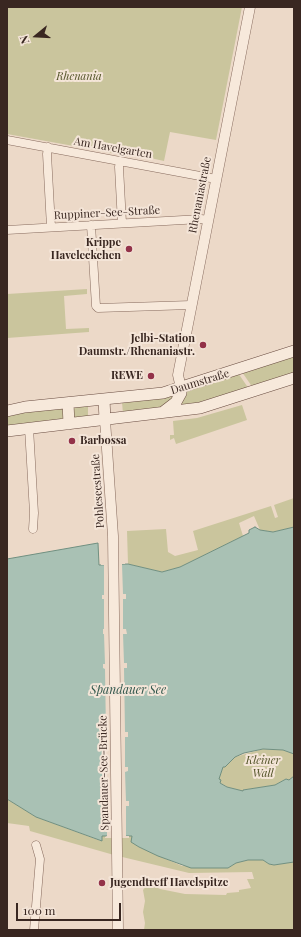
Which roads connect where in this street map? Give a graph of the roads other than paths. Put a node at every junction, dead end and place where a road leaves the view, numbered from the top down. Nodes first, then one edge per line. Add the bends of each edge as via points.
1 (250, 7) edge
2 (7, 140) edge
3 (48, 147) junction
4 (120, 161) junction
5 (216, 179) junction
6 (208, 220) junction
7 (122, 223) junction
8 (91, 225) junction
9 (51, 227) junction
10 (7, 230) edge
11 (191, 306) junction
12 (294, 351) edge
13 (294, 378) edge
14 (181, 388) junction
15 (104, 399) junction
16 (68, 403) junction
17 (7, 411) edge
18 (161, 413) junction
19 (105, 420) junction
20 (69, 424) junction
21 (29, 428) junction
22 (7, 431) edge
23 (33, 529) dead end
24 (113, 561) joint
25 (36, 845) dead end
26 (34, 930) edge
27 (118, 930) edge

1 - 5 street, Rhenaniastraße
2 - 3 street, Am Havelgarten
3 - 4 street, Am Havelgarten
3 - 9 street
4 - 5 street, Am Havelgarten
4 - 7 street
5 - 6 street, Rhenaniastraße
6 - 7 street, Ruppiner-See-Straße
6 - 11 street, Rhenaniastraße
7 - 8 street, Ruppiner-See-Straße
8 - 9 street, Ruppiner-See-Straße
8 - 11 street via 98,308
9 - 10 street, Ruppiner-See-Straße
11 - 14 street, Rhenaniastraße via 178,375
12 - 14 main road, Daumstraße
13 - 18 main road, Daumstraße via 200,408
14 - 15 main road, Daumstraße via 163,393
14 - 18 main road via 176,402
15 - 16 main road, Daumstraße
15 - 19 main road
16 - 17 main road, Daumstraße
16 - 20 main road
18 - 19 main road, Daumstraße
19 - 20 main road, Daumstraße
19 - 24 street, Pohleseestraße
20 - 21 main road, Daumstraße
21 - 22 main road, Daumstraße
21 - 23 street
24 - 27 street, Spandauer-See-Brücke
25 - 26 street via 40,859

